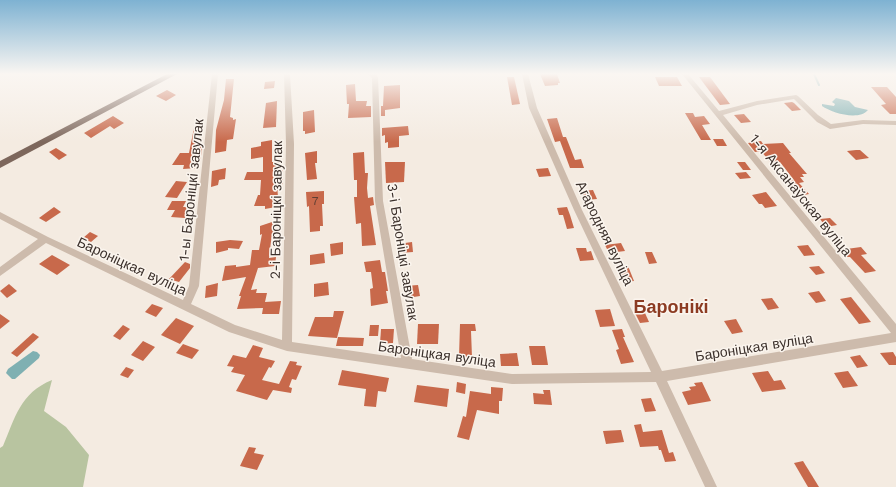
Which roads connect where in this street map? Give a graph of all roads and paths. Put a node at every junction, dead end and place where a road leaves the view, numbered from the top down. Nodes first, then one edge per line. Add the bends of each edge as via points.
1 (129, 97) edge
2 (213, 97) edge
3 (288, 97) edge
4 (376, 97) edge
5 (530, 97) edge
6 (704, 97) edge
7 (718, 114) junction
8 (896, 123) edge
9 (0, 165) edge
10 (0, 215) edge
11 (45, 240) junction
12 (0, 272) edge
13 (185, 306) junction
14 (896, 332) edge
15 (896, 337) edge
16 (287, 346) junction
17 (407, 364) junction
18 (659, 376) junction
19 (711, 487) edge

1 - 9 main road
2 - 13 street, 1-ы Бароніцкі завулак via 194,286
3 - 16 street, 2-і Бароніцкі завулак via 290,144
4 - 17 street, 3-і Бароніцкі завулак via 379,201
5 - 18 street, Агародняя вуліца via 578,210
6 - 7 street, 1-я Аксанаўская вуліца
7 - 8 street via 760,101 796,97 829,126 861,121
7 - 14 street, 1-я Аксанаўская вуліца
10 - 11 street, Бароніцкая вуліца
11 - 12 street
11 - 13 street, Бароніцкая вуліца
13 - 16 street, Бароніцкая вуліца via 233,329
15 - 18 street, Бароніцкая вуліца
16 - 17 street, Бароніцкая вуліца
17 - 18 street, Бароніцкая вуліца via 512,379
18 - 19 street, Агародняя вуліца

